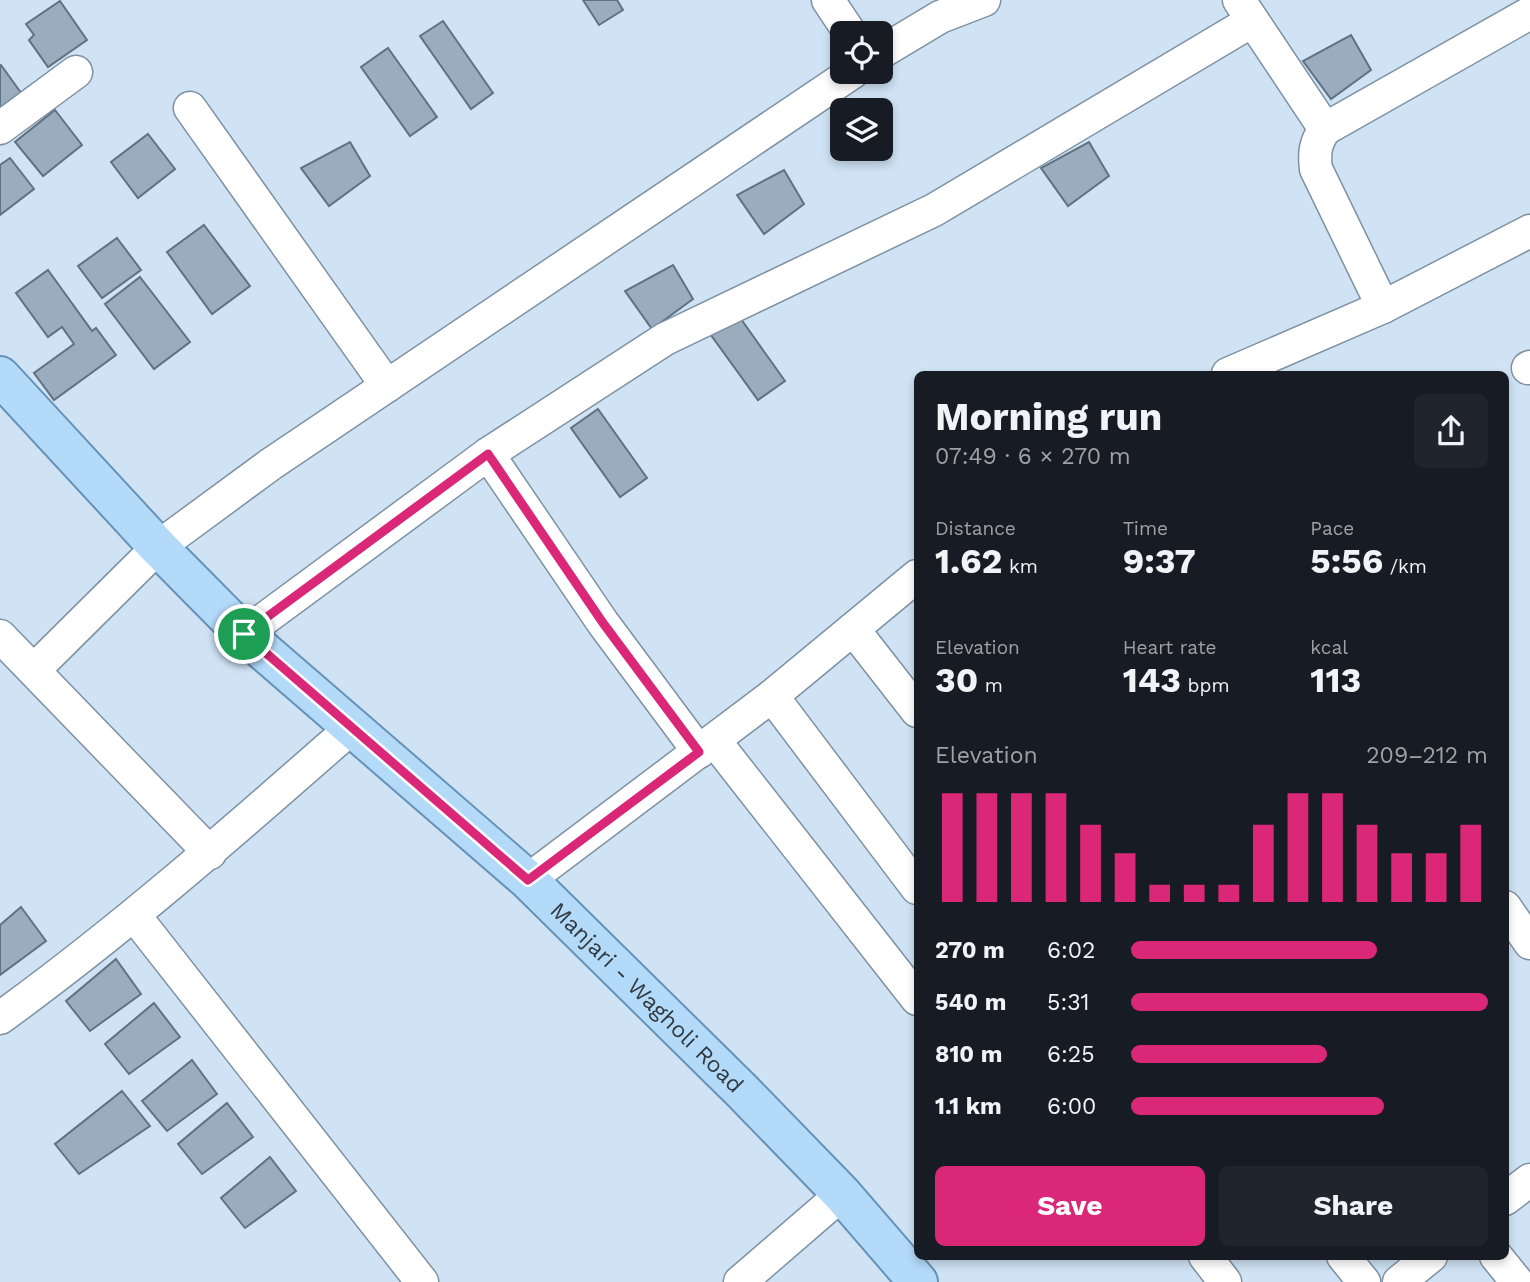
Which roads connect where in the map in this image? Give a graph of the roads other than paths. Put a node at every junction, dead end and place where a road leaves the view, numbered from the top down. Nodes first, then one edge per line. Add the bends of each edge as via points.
1 (828, 0) edge
2 (984, 0) edge
3 (1246, 10) edge
4 (1530, 13) edge
5 (842, 21) edge
6 (893, 45) edge
7 (76, 72) dead end
8 (835, 84) edge
9 (190, 108) dead end
10 (0, 128) edge
11 (1325, 129) junction
12 (1530, 231) edge
13 (1383, 307) junction
14 (1235, 371) edge
15 (0, 376) edge
16 (387, 386) junction
17 (488, 454) junction
18 (158, 547) junction
19 (914, 578) edge
20 (853, 629) junction
21 (244, 634) junction
22 (0, 636) edge
23 (33, 670) junction
24 (772, 696) junction
25 (914, 708) edge
26 (350, 729) junction
27 (707, 746) junction
28 (210, 853) junction
29 (528, 880) junction
30 (914, 884) edge
31 (1509, 913) edge
32 (134, 915) junction
33 (1530, 943) edge
34 (914, 995) edge
35 (0, 1018) edge
36 (1530, 1180) edge
37 (842, 1194) junction
38 (1509, 1196) edge
39 (1208, 1260) edge
40 (1346, 1260) edge
41 (1426, 1260) edge
42 (1499, 1260) edge
43 (422, 1282) edge
44 (740, 1282) edge
45 (918, 1282) edge
46 (1225, 1282) edge
47 (1363, 1282) edge
48 (1399, 1282) edge
49 (1517, 1282) edge

1 - 5 street
2 - 6 street via 940,18
3 - 11 street
3 - 17 street via 934,210 665,339
4 - 11 street
7 - 10 street
8 - 16 street
9 - 16 street
11 - 13 street via 1314,151 1316,169
12 - 13 street
13 - 14 street
15 - 18 main road, Manjari - Wagholi Road
16 - 18 street
17 - 21 street
17 - 27 street via 603,623
18 - 21 main road, Manjari - Wagholi Road
18 - 23 street
19 - 20 street
20 - 24 street
20 - 25 street
21 - 26 main road, Manjari - Wagholi Road
22 - 23 street
23 - 28 street
24 - 27 street
24 - 30 street
26 - 28 street
26 - 29 main road, Manjari - Wagholi Road
27 - 29 street
27 - 34 street
28 - 32 street
29 - 37 main road, Manjari - Wagholi Road
31 - 33 street
32 - 35 street
32 - 43 street
36 - 38 street
37 - 44 street
37 - 45 main road, Manjari - Wagholi Road
39 - 46 street
40 - 47 street
41 - 48 street
42 - 49 street

